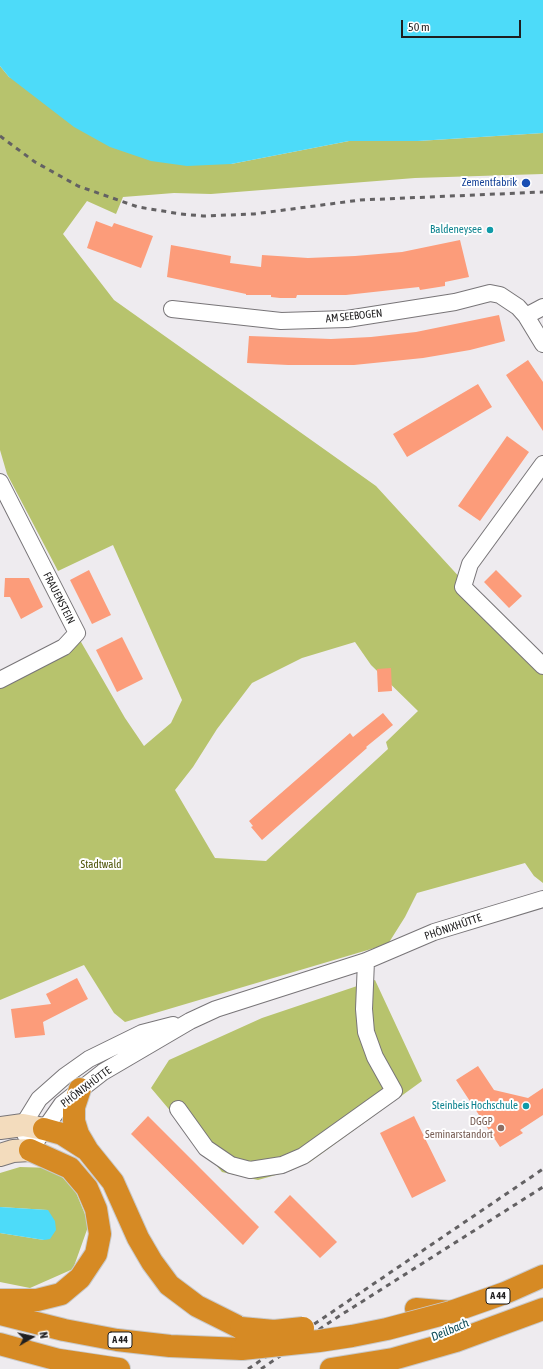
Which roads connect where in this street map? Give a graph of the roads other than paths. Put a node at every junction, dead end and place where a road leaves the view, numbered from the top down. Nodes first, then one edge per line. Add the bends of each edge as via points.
1 (543, 307) edge
2 (172, 309) dead end
3 (526, 316) junction
4 (543, 344) edge
5 (543, 464) edge
6 (0, 482) edge
7 (543, 666) edge
8 (0, 680) edge
9 (543, 900) edge
10 (366, 961) junction
11 (190, 1021) junction
12 (80, 1089) junction
13 (178, 1109) dead end
14 (33, 1127) junction
15 (0, 1128) edge
16 (30, 1150) junction
17 (88, 1151) junction
18 (0, 1155) edge
19 (543, 1276) edge
20 (0, 1300) edge
21 (543, 1309) edge
22 (0, 1314) edge
23 (242, 1338) junction
24 (0, 1344) edge
25 (385, 1364) edge
26 (119, 1369) edge
27 (331, 1369) edge

1 - 3 street
2 - 3 street, AM SEEBOGEN via 281,321 347,319 455,302 490,293 500,294 510,300
3 - 4 street, AM SEEBOGEN
5 - 7 street via 470,564 463,587
6 - 8 street, FRAUENSTEIN via 76,633 64,647
9 - 10 street, PHÖNIXHÜTTE via 434,932
10 - 11 street, PHÖNIXHÜTTE via 216,1009
10 - 13 street via 366,1032 375,1057 394,1091 303,1156 282,1165 250,1170 230,1165 206,1148
11 - 12 street, PHÖNIXHÜTTE via 103,1072
11 - 14 street, PHÖNIXHÜTTE via 142,1033 89,1059 39,1099
12 - 14 street, PHÖNIXHÜTTE
12 - 17 highway via 74,1107 74,1121
14 - 15 main road
14 - 16 street, PHÖNIXHÜTTE
14 - 17 highway via 62,1134
16 - 18 main road
16 - 20 highway via 70,1168 86,1188 96,1209 100,1234 96,1254 80,1278 61,1294 37,1300
17 - 23 highway via 112,1182 138,1238 169,1285
19 - 23 highway, A 44, bridge via 451,1312 416,1309 350,1323 274,1331
21 - 25 highway
22 - 23 highway, A 44 via 117,1340 170,1346
24 - 26 highway via 59,1360
25 - 27 highway

